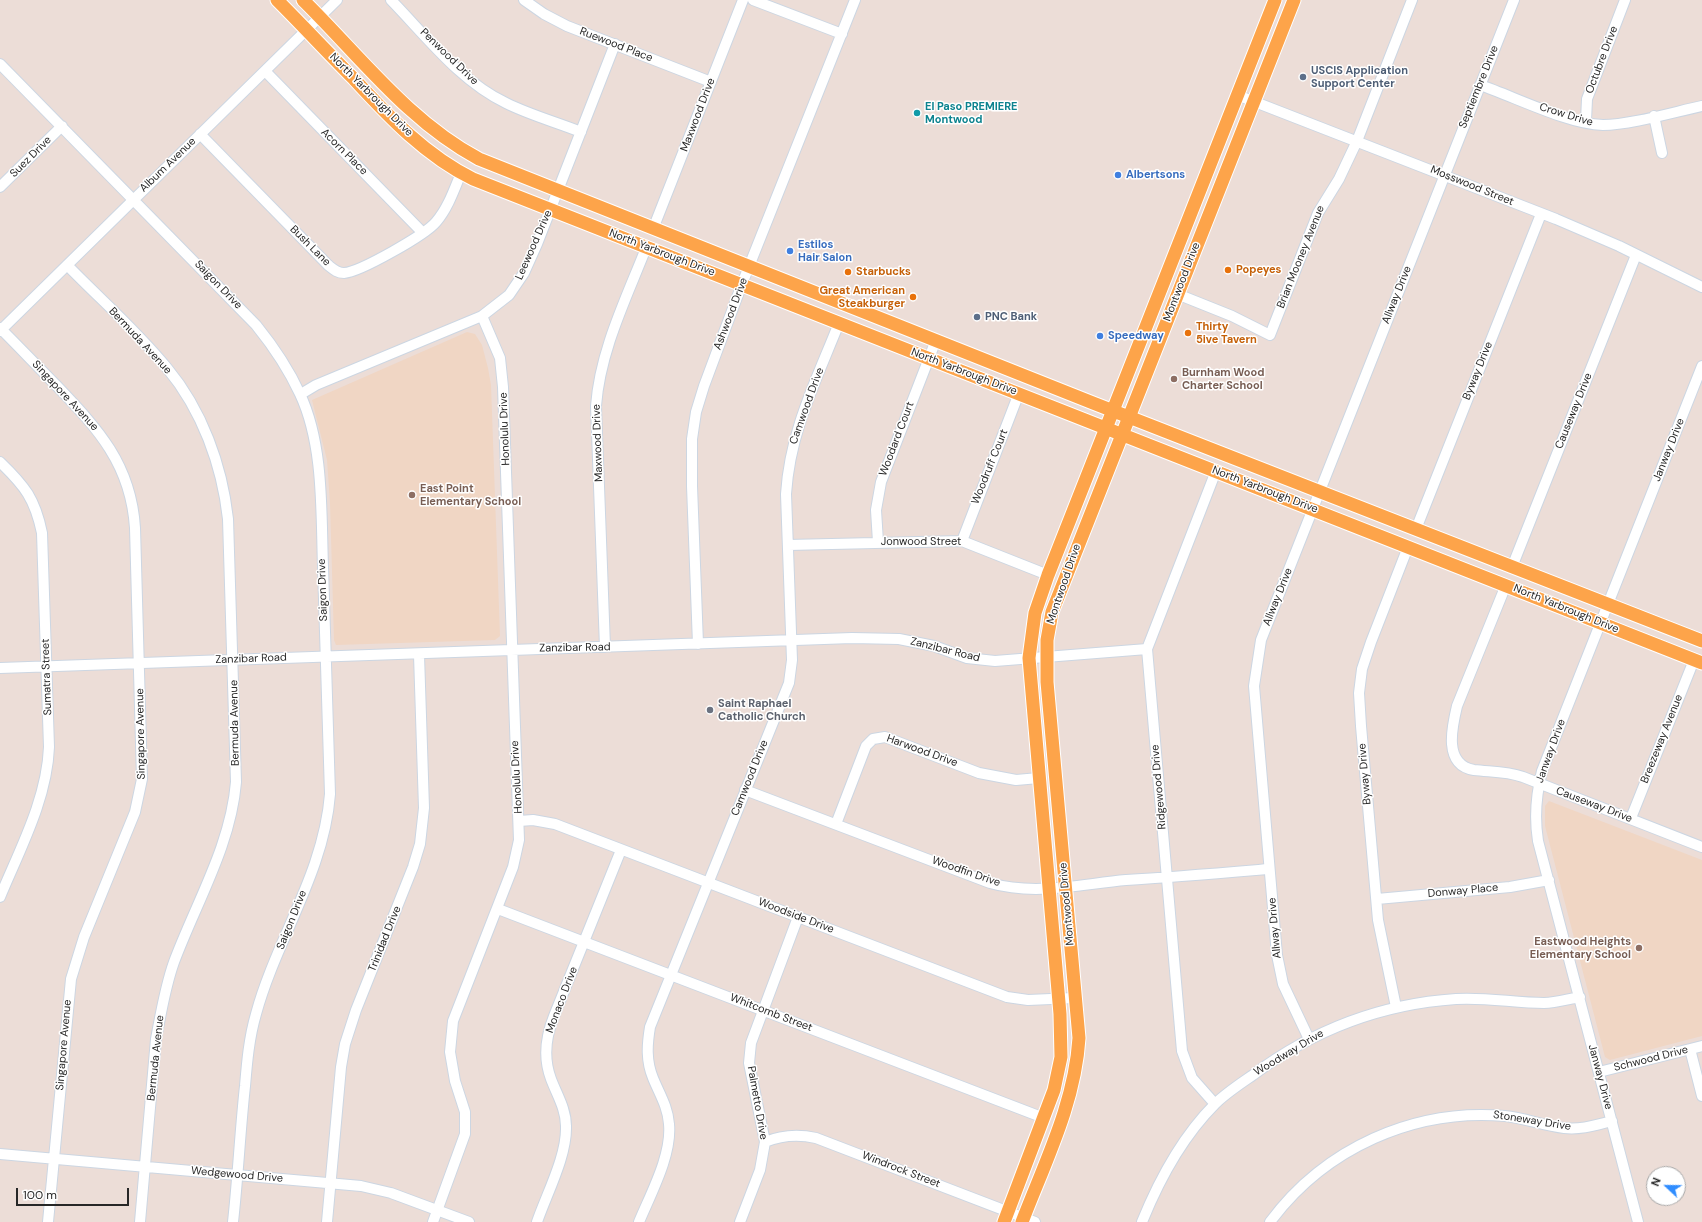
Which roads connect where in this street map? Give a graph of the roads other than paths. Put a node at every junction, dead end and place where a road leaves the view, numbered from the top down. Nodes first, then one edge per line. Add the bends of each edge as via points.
1 (277, 0) edge
2 (303, 0) edge
3 (337, 0) edge
4 (391, 0) edge
5 (524, 0) edge
6 (743, 0) edge
7 (753, 0) edge
8 (855, 0) edge
9 (1275, 0) edge
10 (1294, 0) edge
11 (1412, 0) edge
12 (1514, 0) edge
13 (1625, 0) edge
14 (320, 17) junction
15 (307, 30) junction
16 (842, 34) junction
17 (615, 44) junction
18 (0, 64) edge
19 (265, 71) junction
20 (711, 82) junction
21 (1480, 85) junction
22 (1237, 95) junction
23 (1254, 102) junction
24 (1702, 106) edge
25 (1654, 116) junction
26 (1586, 121) junction
27 (62, 126) junction
28 (580, 132) junction
29 (200, 134) junction
30 (1357, 141) junction
31 (1662, 153) dead end
32 (461, 173) junction
33 (1444, 175) junction
34 (0, 187) edge
35 (558, 191) junction
36 (133, 199) junction
37 (550, 209) junction
38 (1541, 214) junction
39 (654, 229) junction
40 (423, 233) junction
41 (646, 248) junction
42 (1636, 255) junction
43 (67, 265) junction
44 (749, 267) junction
45 (742, 284) junction
46 (1702, 287) edge
47 (1177, 294) junction
48 (482, 316) junction
49 (839, 323) junction
50 (0, 329) edge
51 (936, 340) junction
52 (929, 358) junction
53 (1702, 366) edge
54 (1019, 393) junction
55 (301, 394) junction
56 (1114, 411) junction
57 (1129, 417) junction
58 (1107, 428) junction
59 (1122, 434) junction
60 (0, 462) edge
61 (1216, 471) junction
62 (1319, 491) junction
63 (1313, 509) junction
64 (1416, 529) junction
65 (962, 540) junction
66 (878, 542) junction
67 (788, 545) junction
68 (1408, 547) junction
69 (1512, 567) junction
70 (1048, 575) junction
71 (1506, 585) junction
72 (1608, 604) junction
73 (1601, 622) junction
74 (790, 640) junction
75 (1702, 641) edge
76 (698, 644) junction
77 (605, 647) junction
78 (1147, 649) junction
79 (512, 650) junction
80 (419, 655) junction
81 (325, 657) junction
82 (1046, 657) junction
83 (1029, 658) junction
84 (233, 660) junction
85 (1698, 661) edge
86 (139, 663) junction
87 (46, 666) junction
88 (0, 668) edge
89 (1039, 778) junction
90 (1539, 784) junction
91 (745, 790) junction
92 (1630, 818) junction
93 (519, 821) junction
94 (836, 824) junction
95 (1702, 846) edge
96 (621, 850) junction
97 (1269, 869) junction
98 (1166, 878) junction
99 (1549, 880) junction
100 (708, 882) junction
101 (1066, 888) junction
102 (1048, 889) junction
103 (0, 897) edge
104 (1377, 899) junction
105 (498, 909) junction
106 (798, 917) junction
107 (584, 942) junction
108 (670, 974) junction
109 (1580, 997) junction
110 (1074, 998) junction
111 (1058, 999) junction
112 (1396, 1007) junction
113 (762, 1010) junction
114 (1309, 1039) junction
115 (1702, 1046) edge
116 (1690, 1049) junction
117 (1599, 1072) junction
118 (1702, 1096) edge
119 (1215, 1104) junction
120 (1044, 1118) junction
121 (1612, 1121) junction
122 (765, 1142) junction
123 (0, 1154) edge
124 (54, 1159) junction
125 (145, 1168) junction
126 (238, 1174) junction
127 (330, 1183) junction
128 (438, 1210) junction
129 (1006, 1217) edge
130 (1027, 1221) edge
131 (48, 1222) edge
132 (140, 1222) edge
133 (233, 1222) edge
134 (327, 1222) edge
135 (433, 1222) edge
136 (469, 1222) edge
137 (537, 1222) edge
138 (639, 1222) edge
139 (740, 1222) edge
140 (1142, 1222) edge
141 (1270, 1222) edge
142 (1638, 1222) edge

1 - 15 main road, North Yarbrough Drive
2 - 14 main road, North Yarbrough Drive
3 - 14 street, Album Avenue
4 - 28 street, Penwood Drive via 457,68 481,88 507,104
5 - 17 street, Ruewood Place via 557,22
6 - 20 street, Maxwood Drive
7 - 16 street
8 - 16 street, Ashwood Drive
9 - 22 main road, Montwood Drive
10 - 23 main road, Montwood Drive
11 - 30 street, Brian Mooney Avenue
12 - 21 street, Septiembre Drive
13 - 26 street, Octubre Drive via 1587,99
14 - 15 street, Album Avenue
14 - 35 main road, North Yarbrough Drive via 408,108 458,148
15 - 19 street, Album Avenue
15 - 32 main road, North Yarbrough Drive via 388,116 426,149
16 - 44 street, Ashwood Drive
17 - 20 street, Ruewood Place
17 - 28 street, Leewood Drive
18 - 27 street, Saigon Drive
19 - 29 street, Album Avenue
19 - 40 street, Acorn Place
20 - 39 street, Maxwood Drive
21 - 26 street, Crow Drive via 1562,116
21 - 33 street, Septiembre Drive
22 - 23 street, Mosswood Street
22 - 56 main road, Montwood Drive
23 - 30 street, Mosswood Street
23 - 47 main road, Montwood Drive
24 - 25 street, Crow Drive
25 - 26 street, Crow Drive via 1617,124 1602,125
25 - 31 street
27 - 34 street, Suez Drive
27 - 36 street, Saigon Drive
28 - 35 street, Leewood Drive
29 - 36 street, Album Avenue
29 - 40 street, Bush Lane via 328,265 339,272 349,272 408,244
30 - 33 street, Mosswood Street
30 - 47 street, Brian Mooney Avenue via 1339,179 1318,213 1270,334
32 - 37 main road, North Yarbrough Drive
32 - 40 street, Bush Lane via 436,223
33 - 38 street, Mosswood Street
33 - 62 street, Allway Drive
35 - 37 street, Leewood Drive
35 - 39 main road, North Yarbrough Drive
36 - 43 street, Album Avenue
36 - 55 street, Saigon Drive via 256,325 288,370
37 - 41 main road, North Yarbrough Drive
37 - 48 street, Leewood Drive via 519,282 509,295
38 - 42 street, Mosswood Street
38 - 64 street, Byway Drive
39 - 44 main road, North Yarbrough Drive
41 - 45 main road, North Yarbrough Drive
41 - 77 street, Maxwood Drive via 614,330 597,387
42 - 46 street, Mosswood Street
42 - 69 street, Causeway Drive
43 - 50 street, Album Avenue
43 - 84 street, Bermuda Avenue via 168,368 191,403 214,451 225,494 228,519
44 - 45 street, Ashwood Drive
44 - 51 main road, North Yarbrough Drive
45 - 49 main road, North Yarbrough Drive
45 - 76 street, Ashwood Drive via 704,386 692,429
47 - 57 main road, Montwood Drive
48 - 55 street, Leewood Drive via 316,385
48 - 79 street, Honolulu Drive via 500,358 503,386
49 - 52 main road, North Yarbrough Drive
49 - 67 street, Camwood Drive via 791,448 786,494
50 - 86 street, Singapore Avenue via 92,423 106,442 128,486 135,517
51 - 52 street, Woodard Court
51 - 56 main road, North Yarbrough Drive
52 - 54 main road, North Yarbrough Drive
52 - 66 street, Woodard Court via 881,482 876,510
53 - 72 street, Janway Drive
54 - 58 main road, North Yarbrough Drive
54 - 65 street, Woodruff Court
55 - 81 street, Saigon Drive via 318,463
56 - 57 main road, North Yarbrough Drive
56 - 58 main road, Montwood Drive
57 - 59 main road, Montwood Drive
57 - 62 main road, North Yarbrough Drive
58 - 59 main road, North Yarbrough Drive
58 - 70 main road, Montwood Drive
59 - 61 main road, North Yarbrough Drive
59 - 82 main road, Montwood Drive via 1052,612
60 - 87 street, Sumatra Street via 25,489 38,512 43,546
61 - 63 main road, North Yarbrough Drive
61 - 78 street, Ridgewood Drive
62 - 63 street, Allway Drive
62 - 64 main road, North Yarbrough Drive
63 - 68 main road, North Yarbrough Drive
63 - 97 street, Allway Drive via 1260,640 1255,670 1254,686
64 - 69 main road, North Yarbrough Drive
65 - 66 street, Jonwood Street
65 - 70 street, Jonwood Street
66 - 67 street, Jonwood Street
67 - 74 street, Camwood Drive
68 - 71 main road, North Yarbrough Drive
68 - 104 street, Byway Drive via 1371,642 1360,682 1361,726
69 - 72 main road, North Yarbrough Drive
70 - 83 main road, Montwood Drive via 1035,613
71 - 73 main road, North Yarbrough Drive
71 - 90 street, Causeway Drive via 1457,706 1452,748 1458,762 1466,768 1512,774
72 - 73 street, Janway Drive
72 - 75 main road, North Yarbrough Drive
73 - 85 main road, North Yarbrough Drive
73 - 90 street, Janway Drive
74 - 76 street, Zanzibar Road
74 - 83 street, Zanzibar Road via 899,638 976,660
74 - 91 street, Camwood Drive via 792,660 788,683
76 - 77 street, Zanzibar Road
77 - 79 street, Zanzibar Road
78 - 82 street, Zanzibar Road
78 - 98 street, Ridgewood Drive
79 - 80 street, Zanzibar Road
79 - 93 street, Honolulu Drive
80 - 81 street, Zanzibar Road
80 - 127 street, Trinidad Drive via 424,808 420,844 345,1044
81 - 84 street, Zanzibar Road
81 - 126 street, Saigon Drive via 329,815 320,849 256,1014 248,1054
82 - 83 street, Zanzibar Road
82 - 101 main road, Montwood Drive
83 - 89 main road, Montwood Drive
84 - 86 street, Zanzibar Road
84 - 125 street, Bermuda Avenue via 236,782 234,802 229,826 167,985 156,1039
85 - 92 street, Breezeway Avenue
86 - 87 street, Zanzibar Road
86 - 124 street, Singapore Avenue via 143,766 140,792 135,812 84,937 71,979
87 - 88 street, Zanzibar Road
87 - 103 street, Sumatra Street via 49,747 45,782
89 - 94 street, Harwood Drive via 1016,780 979,773 885,737 876,738 866,746
89 - 102 main road, Montwood Drive
90 - 92 street, Causeway Drive
90 - 99 street, Janway Drive via 1535,824
91 - 94 street, Woodfin Drive
91 - 100 street, Camwood Drive
92 - 95 street, Causeway Drive
93 - 96 street, Woodside Drive via 533,820 555,824
93 - 105 street, Honolulu Drive via 517,854
94 - 102 street, Woodfin Drive via 990,883 1014,888
96 - 100 street, Woodside Drive
96 - 107 street, Monaco Drive
97 - 98 street, Woodfin Drive
97 - 114 street, Allway Drive via 1279,968 1287,995
98 - 101 street, Woodfin Drive
98 - 119 street, Ridgewood Drive via 1182,1050 1192,1078
99 - 104 street, Donway Place via 1510,887
99 - 109 street, Janway Drive
100 - 106 street, Woodside Drive
100 - 108 street, Camwood Drive
101 - 102 street, Woodfin Drive
101 - 110 main road, Montwood Drive
102 - 111 main road, Montwood Drive
104 - 112 street, Byway Drive via 1380,934
105 - 107 street, Whitcomb Street
105 - 128 street, Honolulu Drive via 453,1021 451,1060 464,1108 466,1126 464,1142
106 - 111 street, Woodside Drive via 1007,997 1028,1000
106 - 113 street, Palmetto Drive
107 - 108 street, Whitcomb Street
107 - 137 street, Monaco Drive via 547,1038 547,1062 550,1078 564,1110 566,1140
108 - 113 street, Whitcomb Street
108 - 138 street, Camwood Drive via 653,1019 648,1048 653,1077 666,1108 669,1123 668,1145
109 - 112 street, Woodway Drive via 1544,1003 1485,998 1457,999
109 - 117 street, Janway Drive
110 - 111 street, Woodside Drive
110 - 130 main road, Montwood Drive via 1078,1038 1075,1075 1070,1097
111 - 120 main road, Montwood Drive via 1062,1032 1061,1057 1054,1090
112 - 114 street, Woodway Drive via 1352,1020
113 - 120 street, Whitcomb Street
113 - 122 street, Palmetto Drive via 751,1043 749,1063
114 - 119 street, Woodway Drive via 1260,1069
115 - 116 street, Schwood Drive
116 - 117 street, Schwood Drive
116 - 118 street
117 - 121 street, Janway Drive
119 - 140 street, Woodway Drive via 1169,1166
120 - 129 main road, Montwood Drive
121 - 141 street, Stoneway Drive via 1591,1127 1564,1128 1511,1116 1480,1114 1409,1124 1364,1142 1332,1161 1296,1191
121 - 142 street, Janway Drive
122 - 129 street, Windrock Street via 794,1135 816,1138
122 - 139 street, Palmetto Drive via 760,1170
123 - 124 street, Wedgewood Drive
124 - 125 street, Wedgewood Drive
124 - 131 street, Singapore Avenue
125 - 126 street, Wedgewood Drive
125 - 132 street, Bermuda Avenue
126 - 127 street, Wedgewood Drive
126 - 133 street, Saigon Drive
127 - 128 street, Wedgewood Drive via 373,1188
127 - 134 street, Trinidad Drive
128 - 135 street, Honolulu Drive
128 - 136 street, Wedgewood Drive
129 - 130 street, Windrock Street

